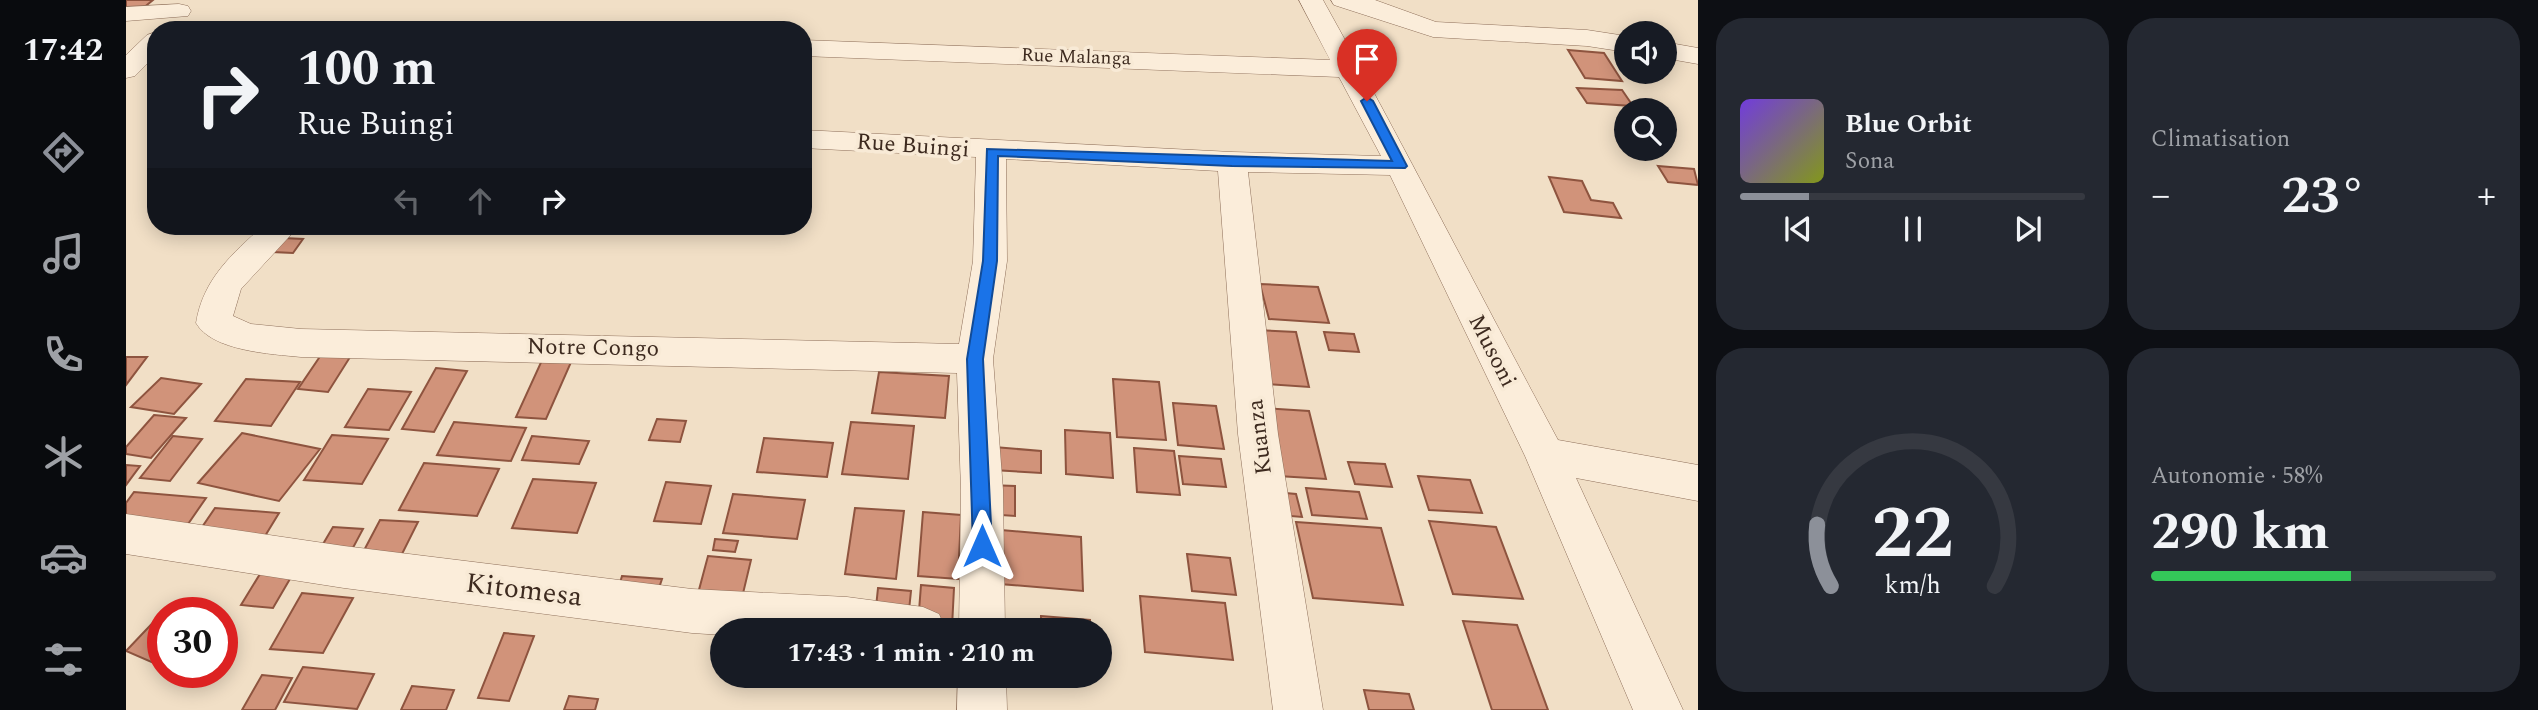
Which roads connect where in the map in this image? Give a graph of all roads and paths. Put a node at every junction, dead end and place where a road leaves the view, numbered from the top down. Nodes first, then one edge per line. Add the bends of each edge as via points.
1 (1311, 0) edge
2 (1343, 0) edge
3 (126, 14) edge
4 (179, 14) edge
5 (1614, 42) edge
6 (812, 48) edge
7 (147, 52) edge
8 (1677, 52) edge
9 (1698, 56) edge
10 (126, 69) edge
11 (1349, 69) junction
12 (812, 140) edge
13 (991, 151) junction
14 (1232, 162) junction
15 (1401, 166) junction
16 (274, 235) edge
17 (975, 359) junction
18 (1545, 455) junction
19 (1698, 483) edge
20 (126, 534) edge
21 (830, 618) edge
22 (982, 618) edge
23 (982, 688) edge
24 (982, 710) edge
25 (1298, 710) edge
26 (1658, 710) edge

1 - 11 street, Musoni
2 - 5 street via 1433,29
3 - 4 street
6 - 11 street, Rue Malanga
7 - 10 street
8 - 9 street
11 - 15 street, Musoni
12 - 13 street, Rue Buingi
13 - 14 street, Rue Buingi
13 - 17 street via 990,261
14 - 15 street, Rue Buingi
14 - 25 street, Kuanza via 1258,435
15 - 18 street, Musoni
16 - 17 street, Notre Congo via 226,281 215,304 214,323 247,337 301,343
17 - 22 street
18 - 19 street
18 - 26 street, Musoni
20 - 21 street, Kitomesa via 679,609
23 - 24 street

